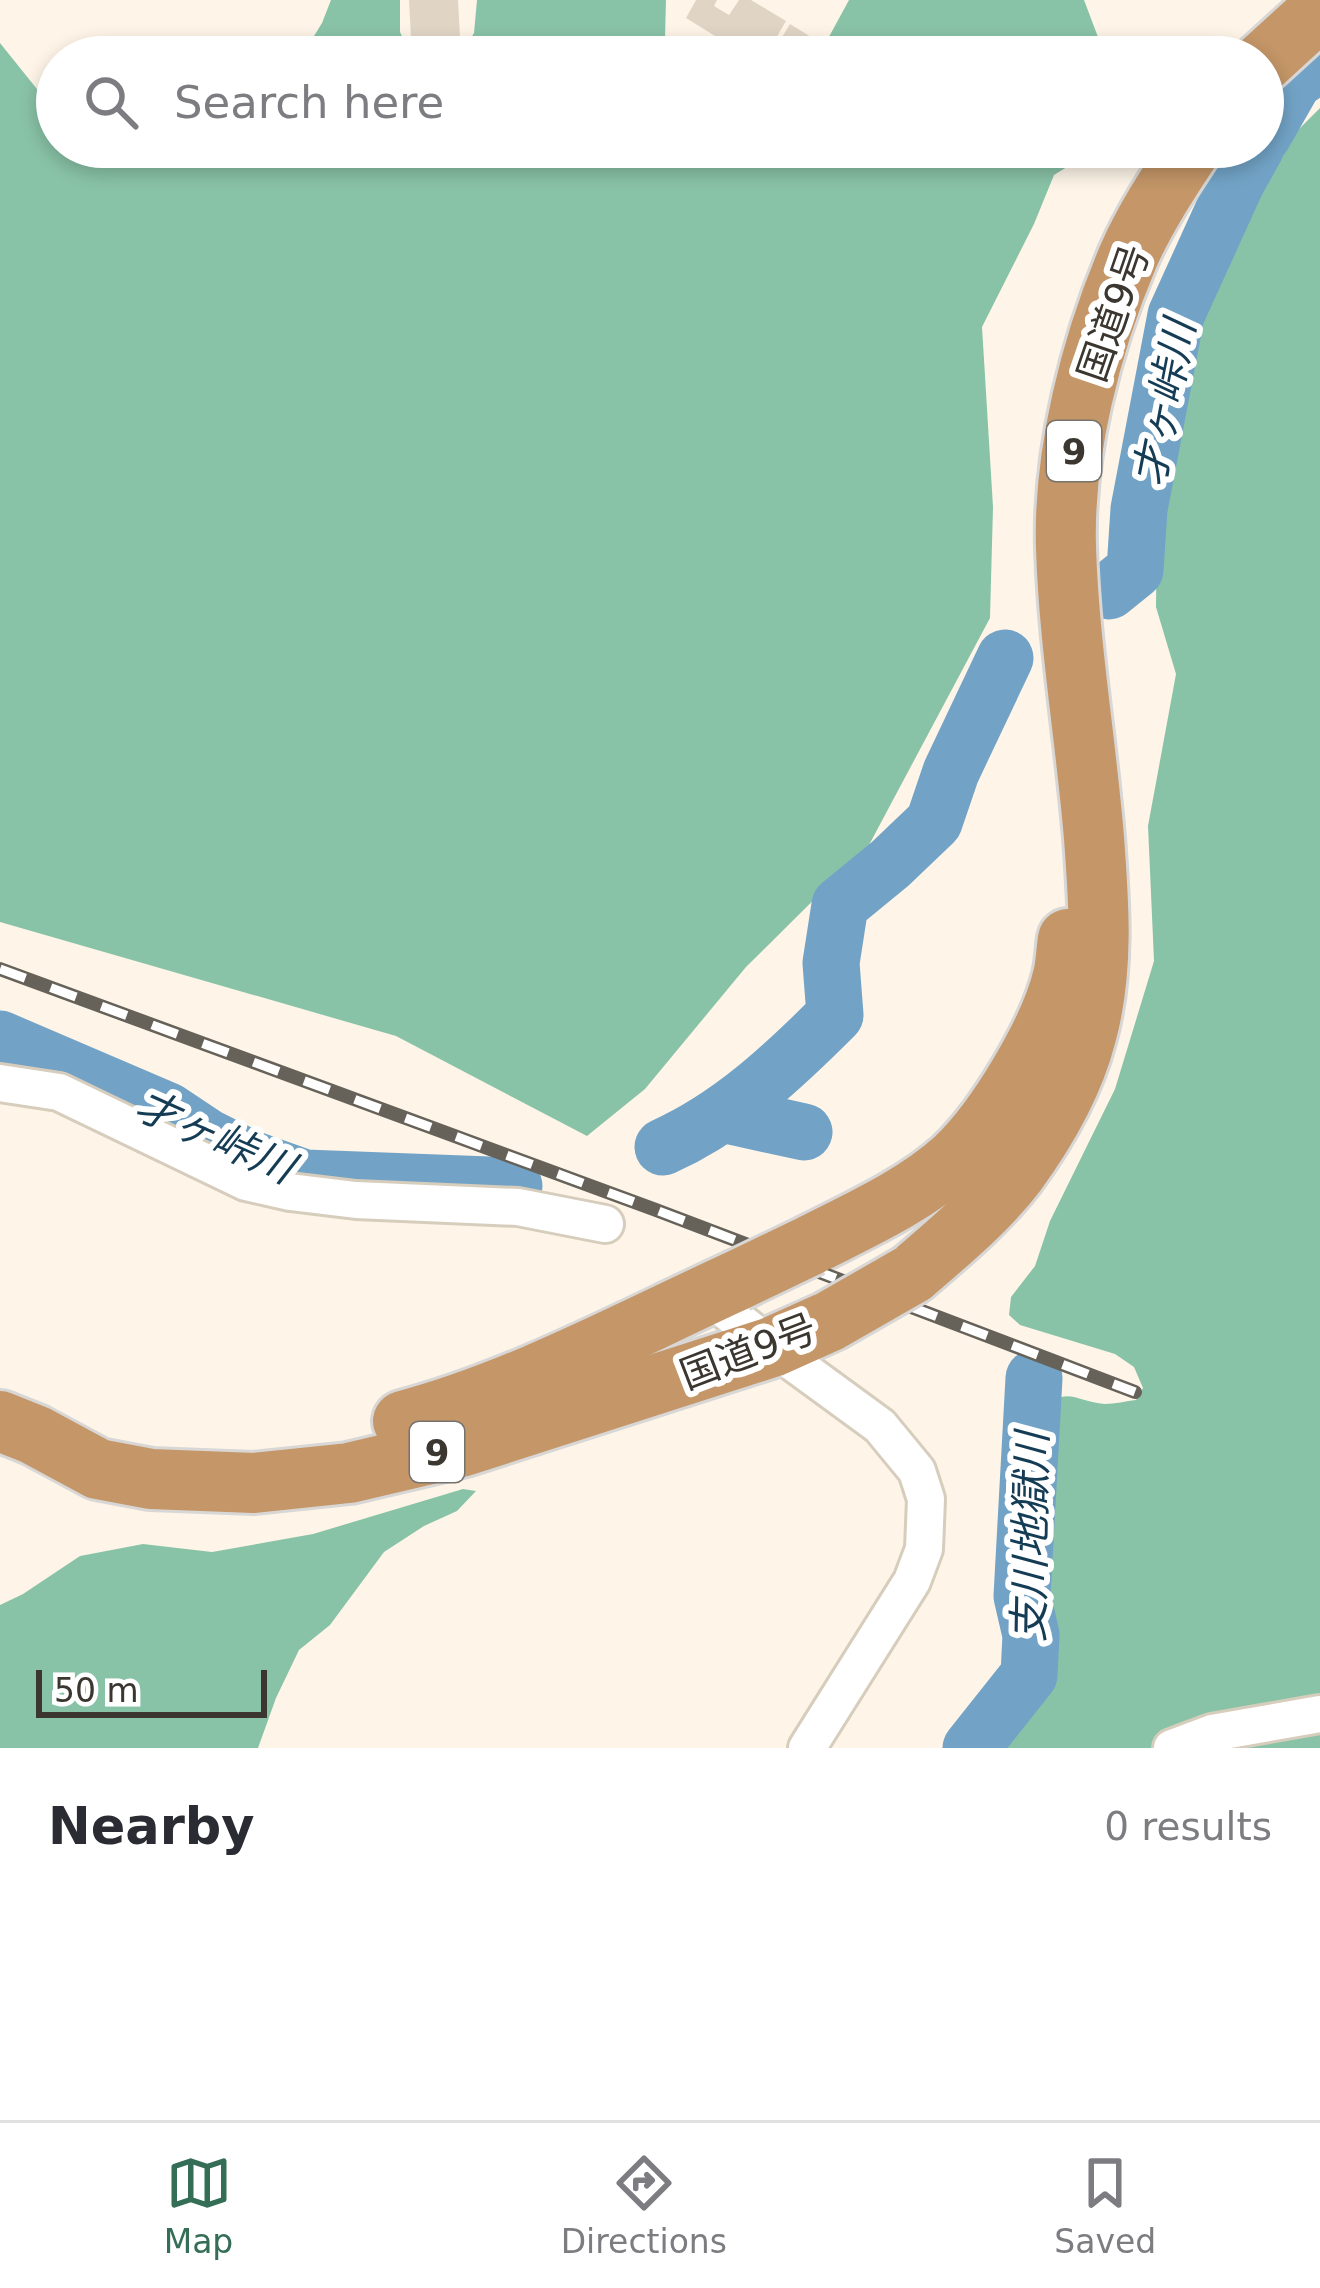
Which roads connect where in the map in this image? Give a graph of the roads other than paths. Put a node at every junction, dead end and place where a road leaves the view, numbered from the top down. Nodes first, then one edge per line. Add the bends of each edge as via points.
1 (1320, 10) edge
2 (1284, 43) edge
3 (1178, 168) edge
4 (1089, 778) junction
5 (0, 1083) edge
6 (605, 1224) dead end
7 (721, 1288) junction
8 (772, 1347) junction
9 (18, 1428) edge
10 (1320, 1714) edge
11 (807, 1748) edge
12 (1172, 1748) edge

1 - 2 highway
3 - 4 highway, 国道9号 / 9 via 1129,254 1096,349 1070,470 1066,546
4 - 7 highway, 国道9号 / 9, bridge via 1063,978 1030,1057 981,1130 954,1159 881,1209
4 - 8 highway, 国道9号 / 9, bridge via 1097,982 1068,1087 1040,1139 988,1205 912,1274
5 - 6 street via 59,1092 246,1182
7 - 8 street
7 - 9 highway, 国道9号 / 9 via 457,1406 328,1442 205,1451 108,1447
8 - 9 highway, 国道9号 / 9 via 464,1446 349,1473 254,1483 152,1479 98,1468
8 - 11 street via 880,1426 916,1471 926,1499 913,1581
10 - 12 street via 1212,1732

